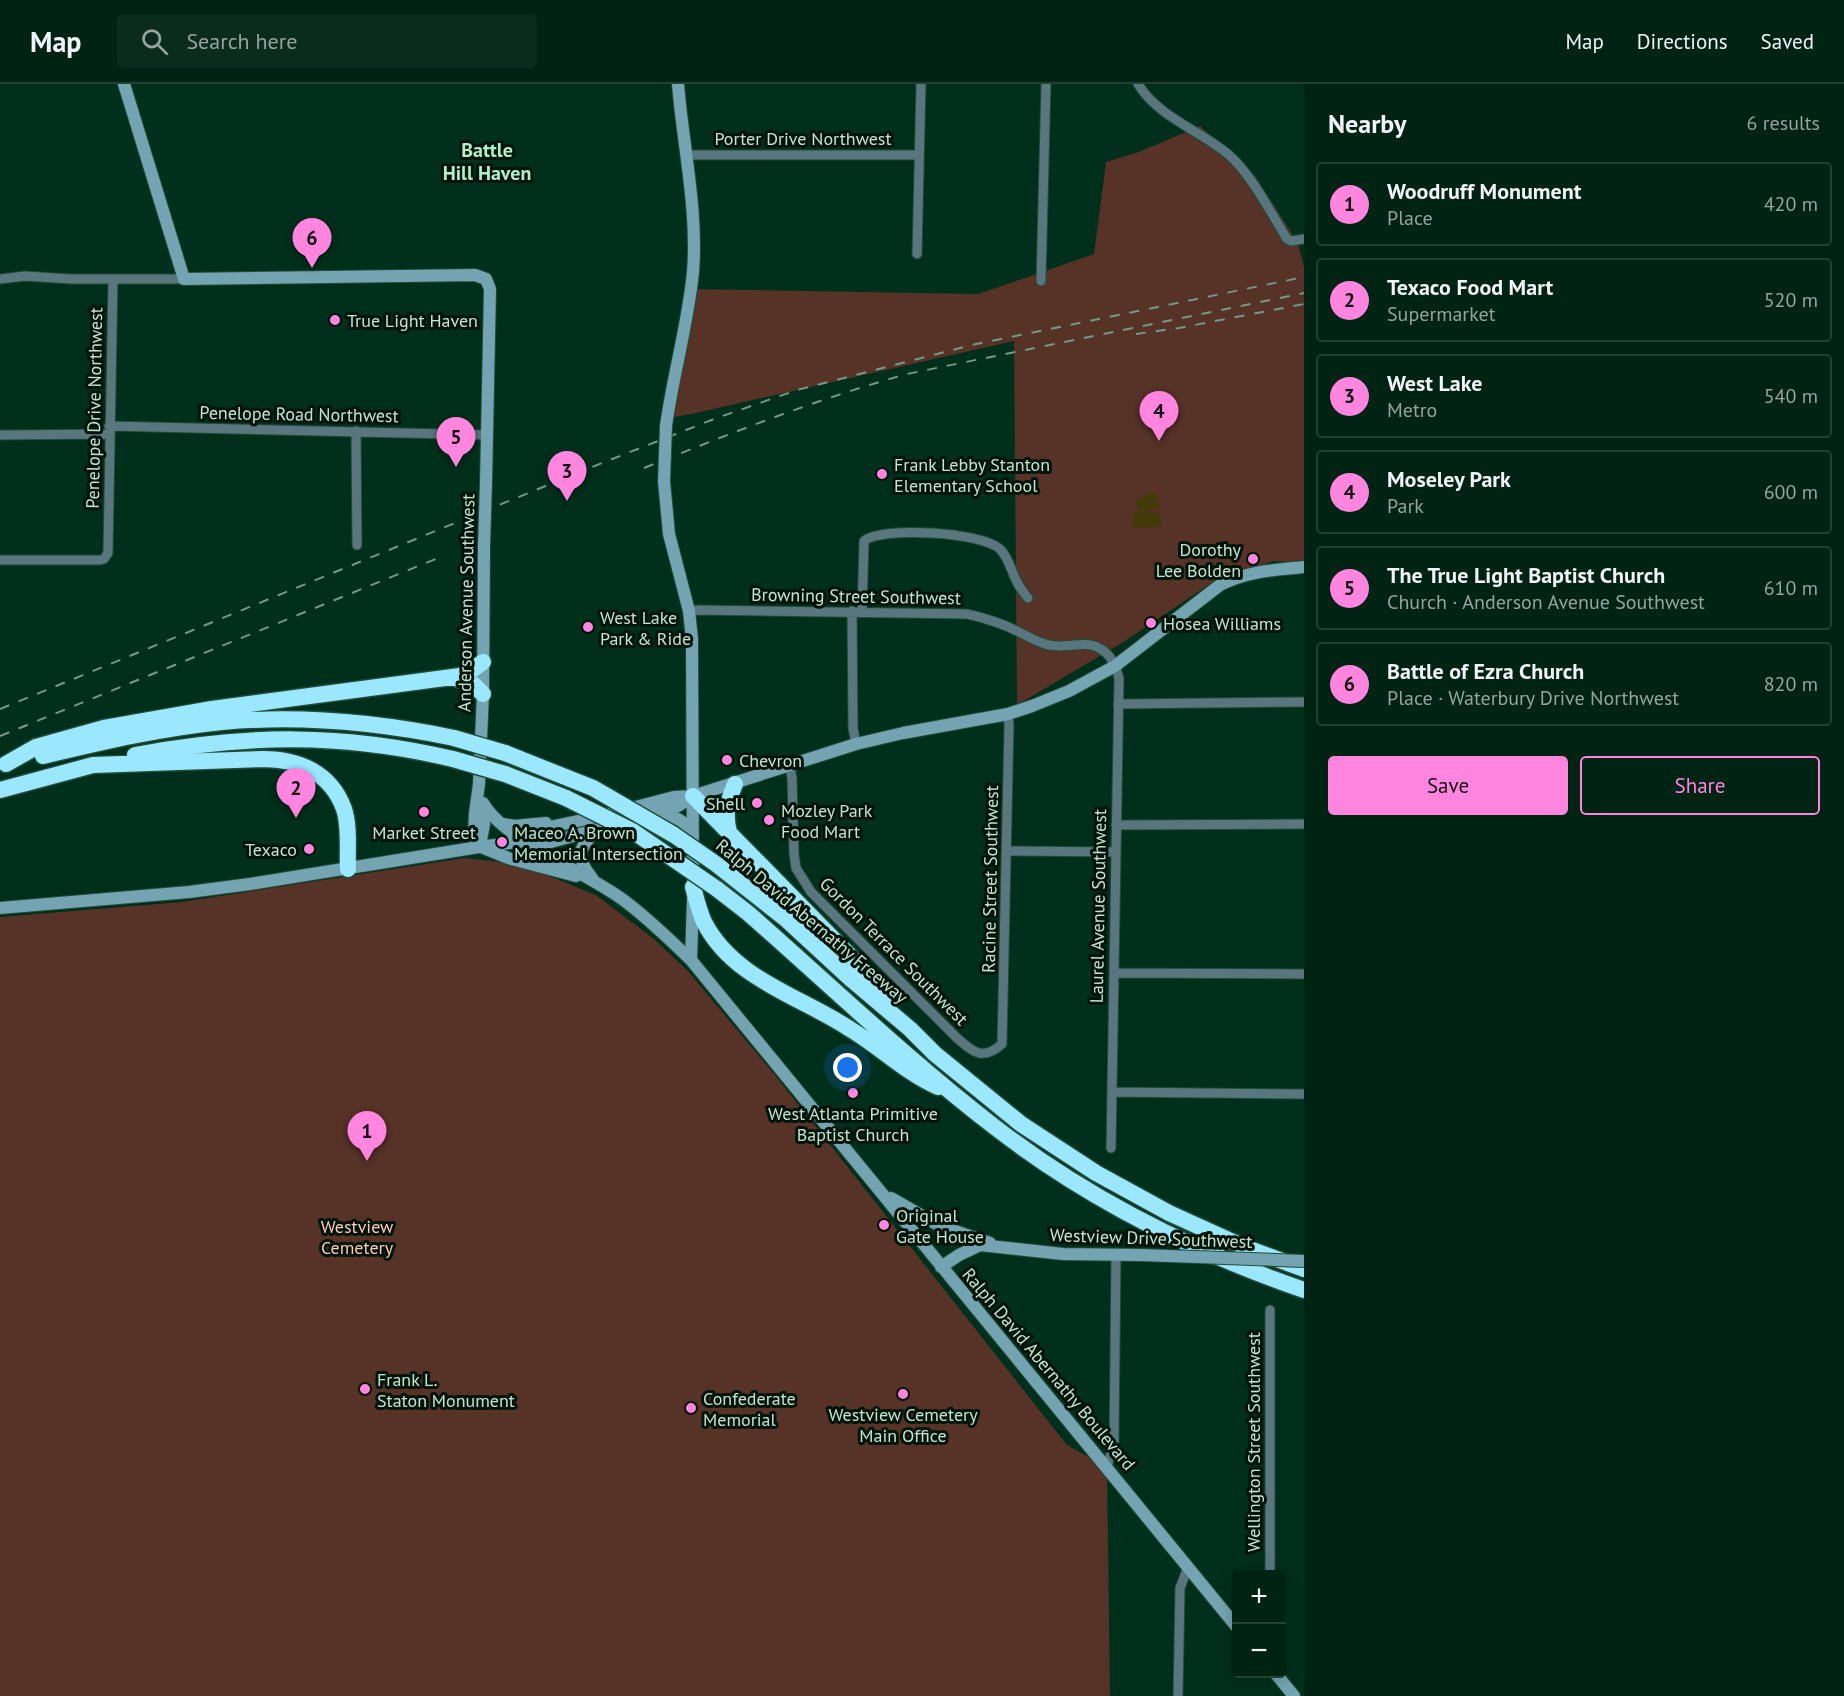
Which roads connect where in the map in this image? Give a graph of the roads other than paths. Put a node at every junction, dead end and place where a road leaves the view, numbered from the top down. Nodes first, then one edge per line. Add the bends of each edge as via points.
1 (124, 84) edge
2 (678, 84) edge
3 (921, 84) edge
4 (1046, 84) edge
5 (1138, 84) edge
6 (686, 155) junction
7 (920, 155) junction
8 (1304, 239) edge
9 (917, 254) dead end
10 (0, 279) edge
11 (113, 279) junction
12 (184, 279) junction
13 (1041, 282) dead end
14 (109, 430) junction
15 (356, 431) junction
16 (0, 435) edge
17 (487, 435) junction
18 (357, 544) dead end
19 (0, 560) edge
20 (1304, 567) edge
21 (1028, 598) dead end
22 (689, 611) junction
23 (857, 612) junction
24 (483, 662) junction
25 (1115, 666) junction
26 (452, 677) junction
27 (483, 694) junction
28 (1304, 702) edge
29 (1118, 704) junction
30 (1008, 714) junction
31 (856, 744) junction
32 (3, 765) edge
33 (93, 765) junction
34 (790, 767) junction
35 (735, 783) junction
36 (479, 784) junction
37 (0, 790) edge
38 (693, 796) junction
39 (483, 803) junction
40 (658, 813) junction
41 (499, 824) junction
42 (1304, 824) edge
43 (1116, 825) junction
44 (595, 831) junction
45 (729, 831) junction
46 (692, 836) junction
47 (525, 841) junction
48 (479, 847) junction
49 (1007, 851) junction
50 (1116, 852) junction
51 (348, 869) junction
52 (594, 881) junction
53 (693, 887) junction
54 (0, 908) edge
55 (691, 960) junction
56 (1114, 973) junction
57 (1304, 974) edge
58 (910, 1029) junction
59 (1002, 1044) joint
60 (1112, 1092) junction
61 (953, 1093) junction
62 (1304, 1094) edge
63 (1111, 1148) dead end
64 (884, 1194) junction
65 (924, 1218) junction
66 (913, 1230) junction
67 (997, 1245) junction
68 (1116, 1256) junction
69 (1304, 1261) edge
70 (941, 1267) junction
71 (1304, 1269) edge
72 (1304, 1290) edge
73 (1270, 1310) dead end
74 (1107, 1467) junction
75 (1188, 1567) junction
76 (1270, 1570) edge
77 (1234, 1624) edge
78 (1279, 1678) edge
79 (1178, 1696) edge
80 (1294, 1696) edge

1 - 12 main road
2 - 6 main road
3 - 7 street
4 - 13 street
5 - 8 street via 1159,107 1229,155 1287,238
6 - 7 street, Porter Drive Northwest
6 - 22 main road, bridge via 693,270 666,426 664,481 669,534
7 - 9 street
10 - 11 street
11 - 12 street
11 - 14 street, Penelope Drive Northwest
12 - 17 main road, Anderson Avenue Southwest via 475,275 486,279 490,289
14 - 15 street, Penelope Road Northwest
14 - 16 street, Penelope Road Northwest
14 - 19 street, Penelope Drive Northwest via 108,553 104,559
15 - 17 street, Penelope Road Northwest
15 - 18 street
17 - 24 main road, Anderson Avenue Southwest, bridge
20 - 25 main road via 1251,573 1220,585
21 - 23 street via 1006,557 990,543 938,533 885,534 864,541
22 - 23 street, Browning Street Southwest
22 - 38 main road
23 - 25 street, Browning Street Southwest via 967,614 994,620 1050,646 1097,647 1108,654
23 - 31 street via 853,728
24 - 26 highway via 467,674
24 - 27 main road, Anderson Avenue Southwest
25 - 29 street, Laurel Avenue Southwest via 1119,678
25 - 30 main road via 1069,691
26 - 27 highway via 473,684
26 - 32 highway via 113,726 36,747
27 - 36 main road, Anderson Avenue Southwest
28 - 29 street
29 - 43 street, Laurel Avenue Southwest
30 - 31 main road
30 - 49 street, Racine Street Southwest
31 - 34 main road
32 - 58 highway, Ralph David Abernathy Freeway, bridge via 166,730 254,720 337,720 454,738 505,753 592,788 674,835 787,921
33 - 37 highway
33 - 51 highway via 263,759 299,763 326,780 344,810
33 - 61 highway, Ralph David Abernathy Freeway, bridge via 179,747 276,738 372,743 505,774 566,798 669,854 748,914
34 - 35 main road
34 - 59 street, Gordon Terrace Southwest via 796,868 811,892 973,1052 989,1053
35 - 38 main road
35 - 45 highway via 727,803
36 - 39 main road, Anderson Avenue Southwest
36 - 48 main road, Anderson Avenue Southwest via 474,832
38 - 40 main road
38 - 41 main road via 672,791 546,822
38 - 45 highway
38 - 46 main road
38 - 47 main road via 674,797 536,830
39 - 41 main road, Ralph David Abernathy Boulevard
39 - 48 main road, Anderson Avenue Southwest
40 - 44 main road
40 - 46 main road via 681,820
41 - 47 main road, Ralph David Abernathy Boulevard
42 - 43 street
43 - 50 street, Laurel Avenue Southwest
44 - 47 main road via 547,843
44 - 52 main road via 579,854
45 - 58 highway via 856,962
46 - 53 main road
47 - 48 main road
47 - 52 main road, Ralph David Abernathy Boulevard
48 - 51 main road
48 - 52 main road
49 - 50 street
49 - 59 street, Racine Street Southwest
50 - 56 street, Laurel Avenue Southwest
51 - 54 main road via 189,892
52 - 55 main road, Ralph David Abernathy Boulevard via 650,922
53 - 55 main road
53 - 61 highway via 712,935 749,972 840,1022 921,1080
55 - 64 main road, Ralph David Abernathy Boulevard
56 - 57 street
56 - 60 street, Laurel Avenue Southwest
58 - 71 highway, Ralph David Abernathy Freeway via 1021,1124 1096,1173 1198,1227
60 - 62 street
60 - 63 street, Laurel Avenue Southwest
61 - 72 highway, Ralph David Abernathy Freeway via 1049,1165 1121,1210 1228,1262
64 - 65 main road, Westview Drive Southwest
64 - 66 main road, Ralph David Abernathy Boulevard
65 - 66 main road
65 - 67 main road, Westview Drive Southwest
66 - 70 main road, Ralph David Abernathy Boulevard
67 - 68 main road, Westview Drive Southwest
67 - 70 main road, Westview Drive Southwest via 971,1248
68 - 69 main road, Westview Drive Southwest, bridge
68 - 74 street via 1114,1443
70 - 74 main road, Ralph David Abernathy Boulevard
73 - 76 street, Wellington Street Southwest
74 - 75 main road, Ralph David Abernathy Boulevard
75 - 77 main road, Ralph David Abernathy Boulevard
75 - 79 street via 1180,1588
78 - 80 main road

